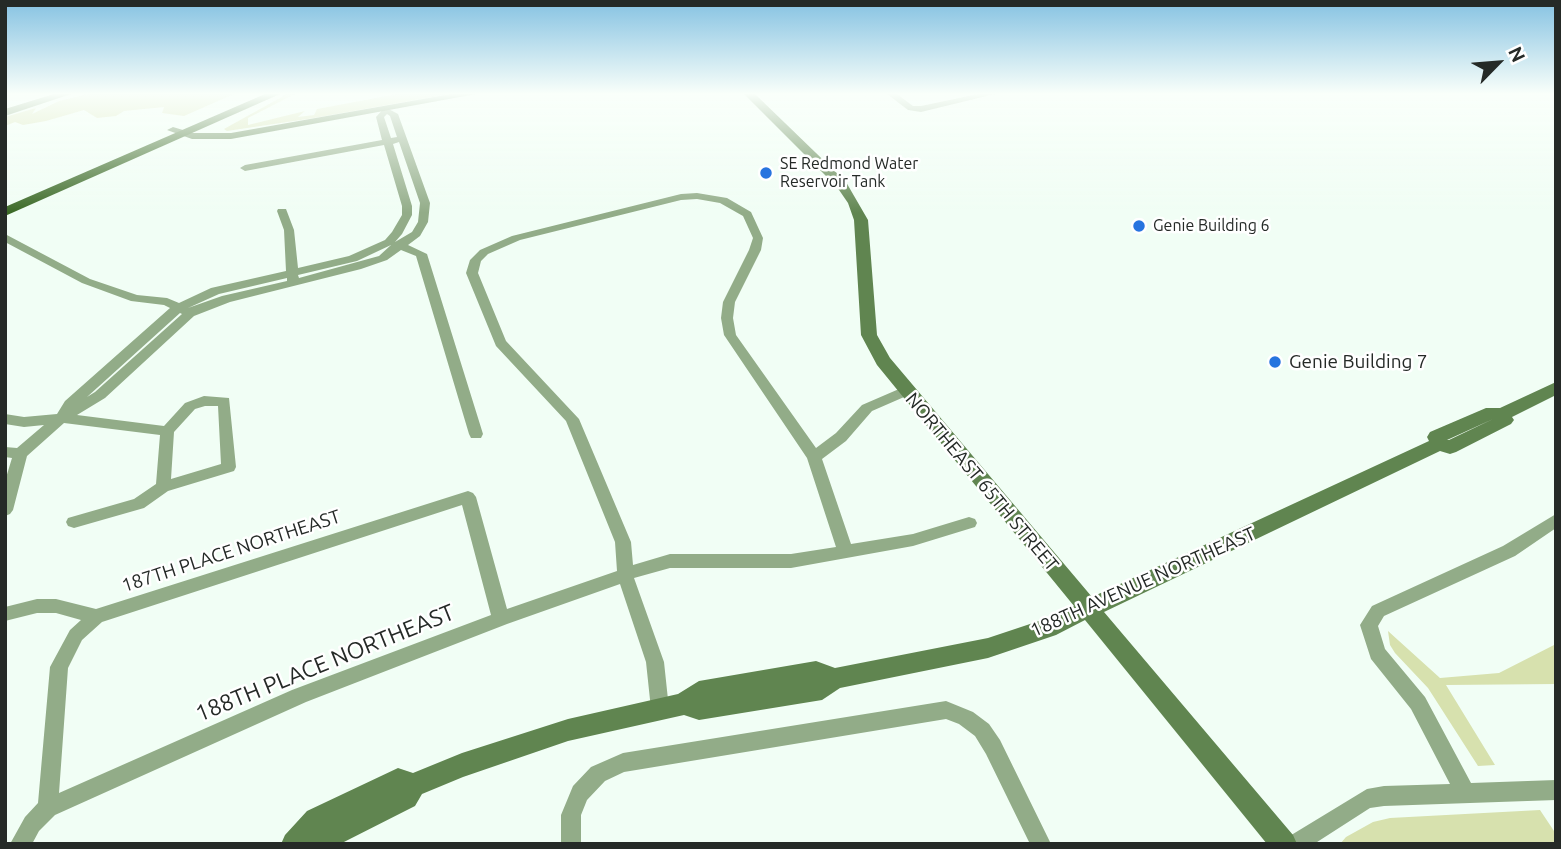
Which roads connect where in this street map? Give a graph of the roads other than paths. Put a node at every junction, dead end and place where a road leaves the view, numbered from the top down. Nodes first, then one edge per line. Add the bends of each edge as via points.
1 (175, 134) edge
2 (175, 134) edge
3 (188, 134) edge
4 (246, 134) edge
5 (385, 134) edge
6 (399, 134) edge
7 (789, 134) edge
8 (401, 139) junction
9 (387, 141) junction
10 (245, 168) dead end
11 (5, 202) edge
12 (282, 211) dead end
13 (5, 212) edge
14 (5, 237) edge
15 (395, 244) junction
16 (292, 278) junction
17 (184, 311) junction
18 (1556, 388) edge
19 (906, 391) junction
20 (61, 418) junction
21 (5, 419) edge
22 (167, 431) junction
23 (476, 434) dead end
24 (13, 453) edge
25 (814, 457) junction
26 (163, 487) junction
27 (5, 510) edge
28 (1556, 520) edge
29 (74, 522) dead end
30 (969, 523) dead end
31 (845, 551) junction
32 (625, 575) junction
33 (1089, 610) junction
34 (5, 614) edge
35 (96, 616) junction
36 (501, 619) junction
37 (660, 709) junction
38 (413, 785) junction
39 (1556, 790) edge
40 (1465, 793) junction
41 (48, 808) junction
42 (20, 844) edge
43 (294, 844) edge
44 (304, 844) edge
45 (571, 844) edge
46 (1041, 844) edge
47 (1284, 844) edge
48 (1295, 844) edge

1 - 11 main road
2 - 13 main road
3 - 4 street via 212,138
5 - 9 street
6 - 8 street
7 - 19 street, NORTHEAST 65TH STREET via 855,203 861,220 869,335 873,348
8 - 9 street
8 - 15 street via 426,212 416,234
9 - 10 street
9 - 15 street via 408,215
12 - 16 street via 289,230
14 - 17 street via 86,281 135,298 167,302
15 - 16 street via 383,258 357,267
15 - 23 street via 421,254
16 - 17 street
17 - 20 street via 100,395
18 - 33 street, 188TH AVENUE NORTHEAST via 1450,447 1439,444
19 - 25 street via 867,408 841,437
19 - 33 street, NORTHEAST 65TH STREET
20 - 21 street
20 - 22 street
20 - 24 street
22 - 26 street
22 - 26 street via 190,406 224,401 229,467
24 - 27 street
25 - 31 street
25 - 32 street via 730,335 729,302 758,239 747,214 711,198 681,197 491,248 476,260 472,273 481,298 500,344 572,419 623,542
26 - 29 street via 139,504
28 - 40 street via 1509,551 1378,611 1369,625 1377,653 1418,703
30 - 31 street, 188TH PLACE NORTHEAST via 913,540
31 - 32 street, 188TH PLACE NORTHEAST via 791,561 670,561
32 - 36 street, 188TH PLACE NORTHEAST
32 - 37 street via 655,662
33 - 37 street, 188TH AVENUE NORTHEAST via 988,648 834,679 822,689 699,709 684,704
33 - 47 street, NORTHEAST 65TH STREET
34 - 35 street via 56,607
35 - 36 street, 187TH PLACE NORTHEAST via 468,497
35 - 41 street via 76,635 59,667
36 - 41 street, 188TH PLACE NORTHEAST via 299,696
37 - 38 street, 188TH AVENUE NORTHEAST via 558,733
38 - 43 street, 188TH AVENUE NORTHEAST via 398,780 316,820
38 - 44 street, 188TH AVENUE NORTHEAST via 405,797
39 - 40 street
40 - 48 street via 1367,799
41 - 42 street
45 - 46 street via 571,815 580,793 598,774 623,763 946,710 982,730

